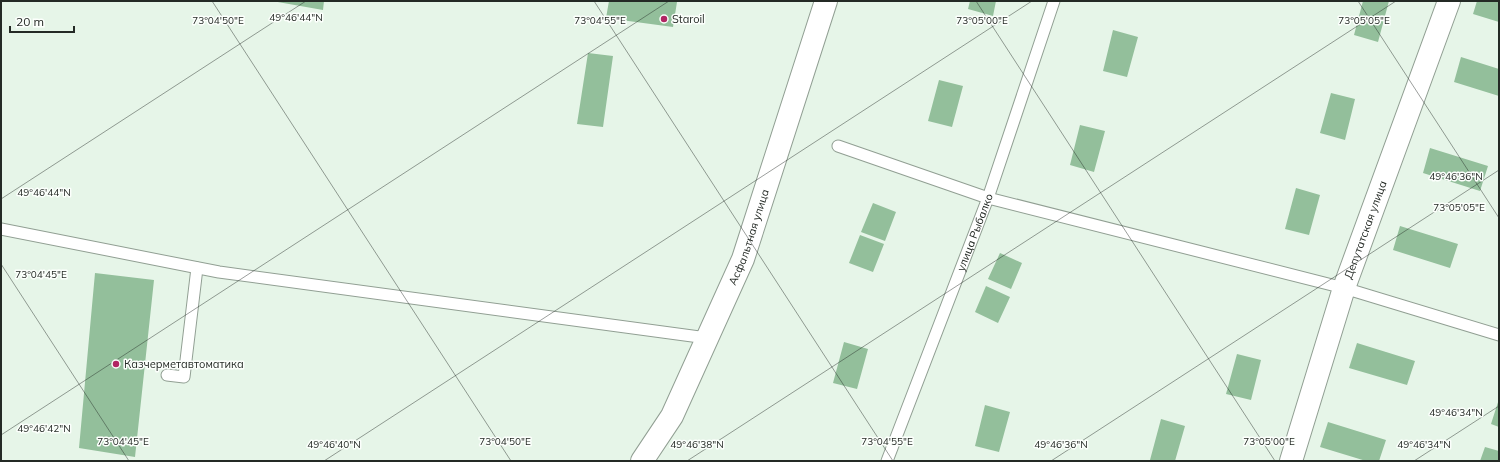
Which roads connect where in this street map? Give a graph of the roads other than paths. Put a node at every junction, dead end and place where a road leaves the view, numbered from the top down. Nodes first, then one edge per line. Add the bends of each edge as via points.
1 (826, 1) edge
2 (1054, 1) edge
3 (1449, 1) edge
4 (838, 146) dead end
5 (988, 198) junction
6 (1, 229) edge
7 (197, 268) junction
8 (1344, 288) junction
9 (1499, 335) edge
10 (708, 338) junction
11 (167, 375) dead end
12 (642, 461) edge
13 (887, 461) edge
14 (1291, 461) edge

1 - 10 main road, Асфальтная улица via 743,259
2 - 5 lane, улица Рыбалко
3 - 8 main road, Депутатская улица
4 - 5 lane
5 - 8 lane
5 - 13 lane, улица Рыбалко
6 - 7 lane
7 - 10 lane
7 - 11 lane via 184,378
8 - 9 lane
8 - 14 main road, Депутатская улица
10 - 12 main road, Асфальтная улица via 672,416

